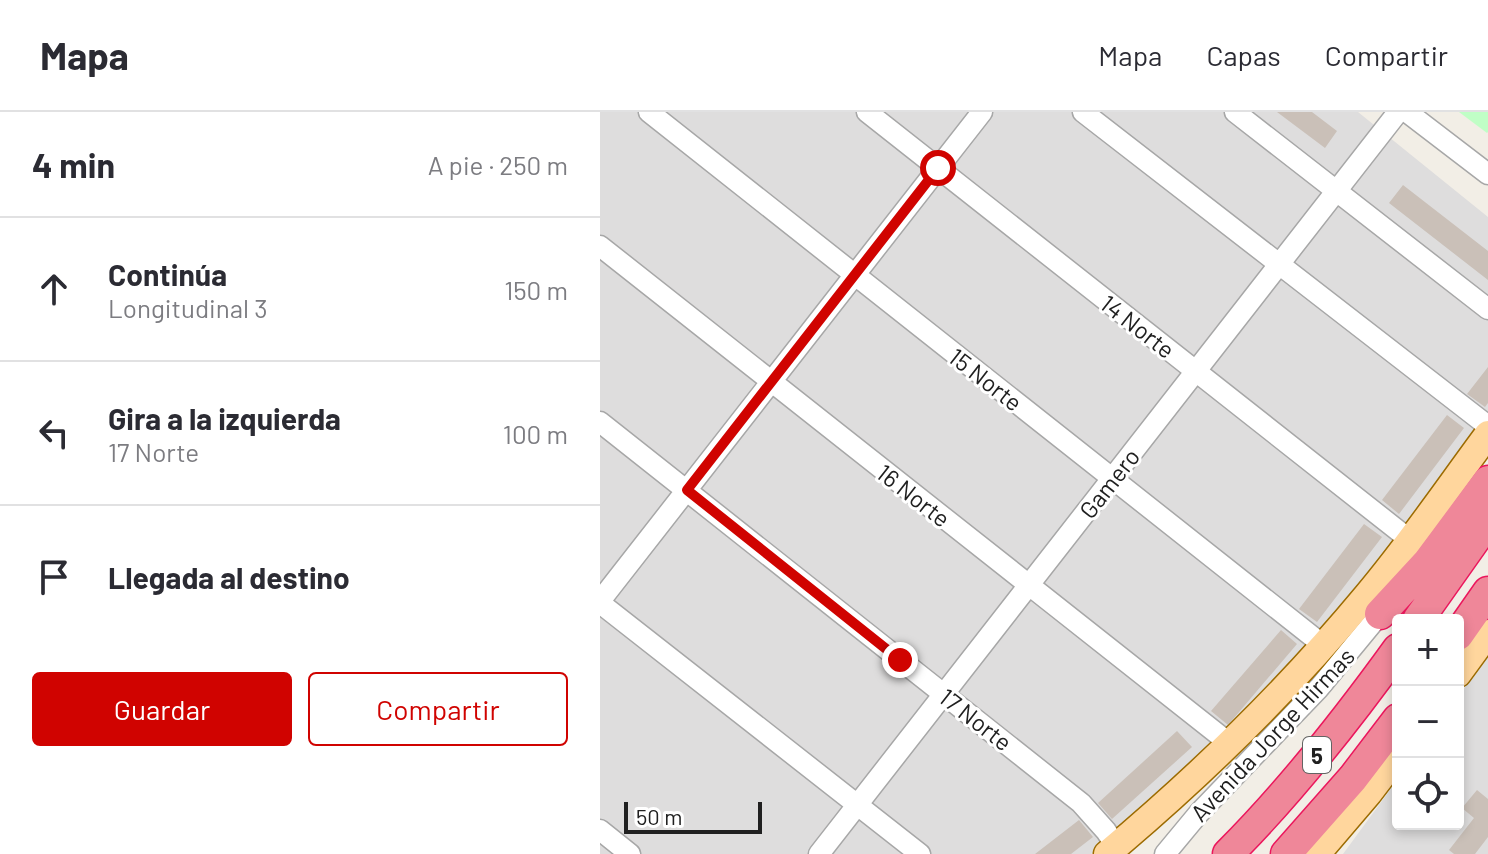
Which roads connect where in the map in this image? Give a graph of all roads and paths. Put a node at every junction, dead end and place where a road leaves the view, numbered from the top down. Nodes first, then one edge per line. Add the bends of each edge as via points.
1 (649, 112) edge
2 (867, 112) edge
3 (982, 112) edge
4 (1083, 112) edge
5 (1235, 112) edge
6 (1398, 112) edge
7 (1407, 112) edge
8 (938, 168) junction
9 (1488, 174) edge
10 (1337, 191) junction
11 (600, 246) edge
12 (1279, 264) junction
13 (855, 275) junction
14 (1488, 309) edge
15 (1196, 371) junction
16 (771, 382) junction
17 (600, 422) edge
18 (1488, 426) edge
19 (1488, 434) edge
20 (1488, 455) edge
21 (1112, 478) junction
22 (1488, 481) edge
23 (687, 490) junction
24 (1488, 521) edge
25 (1410, 540) junction
26 (1029, 585) junction
27 (1488, 592) edge
28 (600, 602) edge
29 (1380, 614) junction
30 (1422, 614) edge
31 (1464, 626) edge
32 (1488, 633) edge
33 (1323, 645) junction
34 (1392, 657) edge
35 (1464, 666) edge
36 (944, 694) junction
37 (1392, 727) edge
38 (1229, 743) junction
39 (1396, 758) edge
40 (857, 805) junction
41 (600, 830) edge
42 (1111, 850) edge
43 (630, 854) edge
44 (819, 854) edge
45 (920, 854) edge
46 (1165, 854) edge
47 (1228, 854) edge
48 (1286, 854) edge
49 (1317, 854) edge

1 - 13 street, 15 Norte
2 - 8 street, 14 Norte
3 - 8 street
4 - 12 street
5 - 10 street
6 - 10 street, Gamero
7 - 9 street
8 - 13 street
8 - 15 street, 14 Norte
10 - 12 street, Gamero
10 - 14 street
11 - 16 street, 16 Norte
12 - 15 street, Gamero
12 - 18 street
13 - 16 street
13 - 21 street, 15 Norte
15 - 21 street, Gamero
15 - 25 street, 14 Norte
16 - 23 street
16 - 26 street, 16 Norte
17 - 23 street, 17 Norte
19 - 25 main road
20 - 29 main road
21 - 26 street, Gamero
21 - 33 street, 15 Norte
22 - 29 highway via 1428,562
23 - 28 street
23 - 36 street, 17 Norte
24 - 30 highway
25 - 33 main road
26 - 36 street, Gamero
26 - 38 street, 16 Norte
27 - 31 highway
28 - 40 street
29 - 46 street, Avenida Jorge Hirmas
32 - 35 main road
33 - 38 main road
34 - 47 highway, 5 via 1304,771
36 - 40 street, Gamero
36 - 42 street, 17 Norte via 1081,803 1100,823
37 - 48 highway, 5
38 - 42 main road
39 - 49 main road
40 - 44 street, Gamero
40 - 45 street
41 - 43 street

